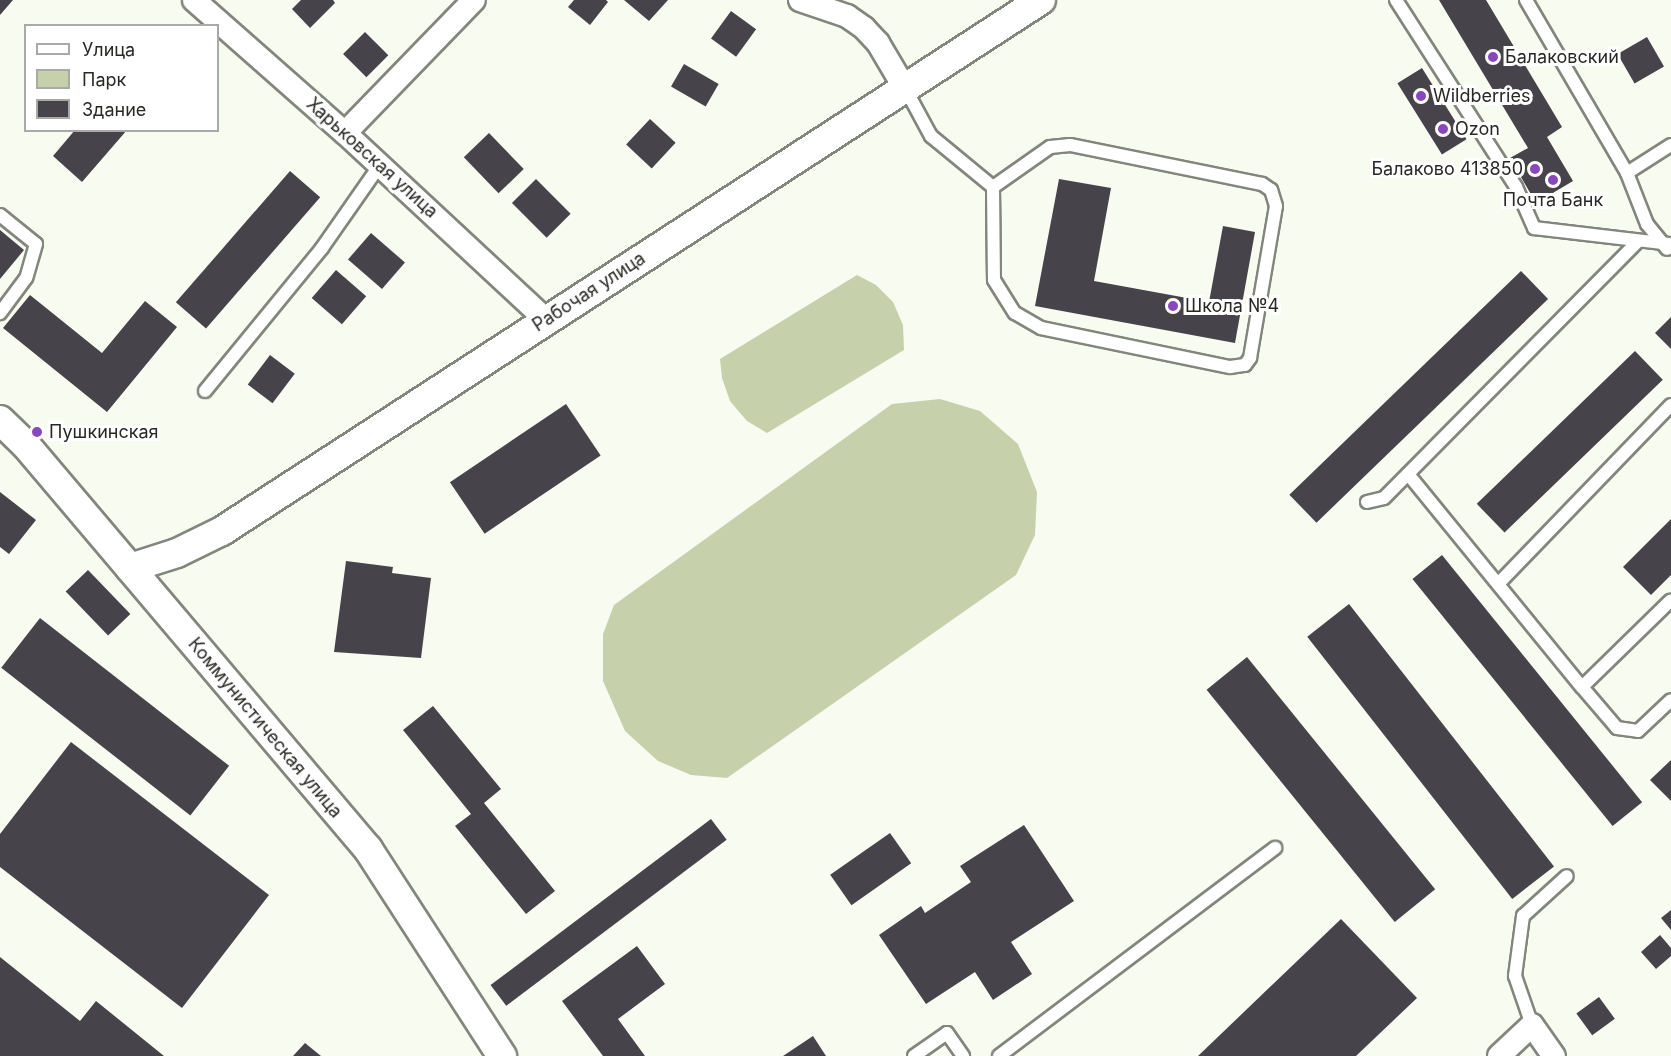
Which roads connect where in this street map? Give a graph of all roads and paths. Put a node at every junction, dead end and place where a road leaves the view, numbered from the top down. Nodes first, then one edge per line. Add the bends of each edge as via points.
1 (194, 0) edge
2 (474, 0) edge
3 (800, 0) edge
4 (1041, 0) edge
5 (1396, 0) edge
6 (1526, 0) edge
7 (854, 8) edge
8 (904, 87) junction
9 (345, 133) junction
10 (1671, 145) edge
11 (380, 165) junction
12 (1627, 173) junction
13 (993, 187) junction
14 (0, 215) edge
15 (1636, 242) junction
16 (1669, 248) edge
17 (0, 313) edge
18 (546, 320) junction
19 (206, 391) dead end
20 (1671, 405) edge
21 (0, 420) edge
22 (1408, 474) junction
23 (1367, 502) dead end
24 (130, 568) junction
25 (1498, 584) junction
26 (1671, 600) edge
27 (1582, 687) junction
28 (1671, 700) edge
29 (1275, 848) dead end
30 (1567, 876) dead end
31 (1532, 1024) junction
32 (502, 1056) edge
33 (914, 1056) edge
34 (963, 1056) edge
35 (999, 1056) edge
36 (1499, 1056) edge
37 (1554, 1056) edge

1 - 9 street, Харьковская улица
2 - 9 street
3 - 7 street
4 - 8 street, Рабочая улица
5 - 15 lane via 1516,187 1534,228
6 - 12 lane
7 - 8 street
8 - 13 lane via 931,136
8 - 18 street, Рабочая улица
9 - 11 street, Харьковская улица
10 - 12 lane
11 - 18 street, Харьковская улица
11 - 19 lane via 322,248
12 - 16 lane via 1647,224
13 - 13 lane via 1050,147 1070,145 1262,184 1271,190 1276,206 1250,358 1245,365 1230,367 1041,328 1015,313 994,280
14 - 17 lane via 36,244 26,278
15 - 16 lane
15 - 22 lane
18 - 24 street, Рабочая улица via 222,531 177,553
20 - 25 lane
21 - 24 street, Коммунистическая улица
22 - 23 lane via 1384,498
22 - 25 lane
24 - 32 street, Коммунистическая улица via 368,849
25 - 27 lane
26 - 27 lane
27 - 28 lane via 1617,728 1638,731
29 - 35 lane
30 - 31 lane via 1523,916 1515,976
31 - 36 street
31 - 37 street
33 - 34 lane via 947,1033

